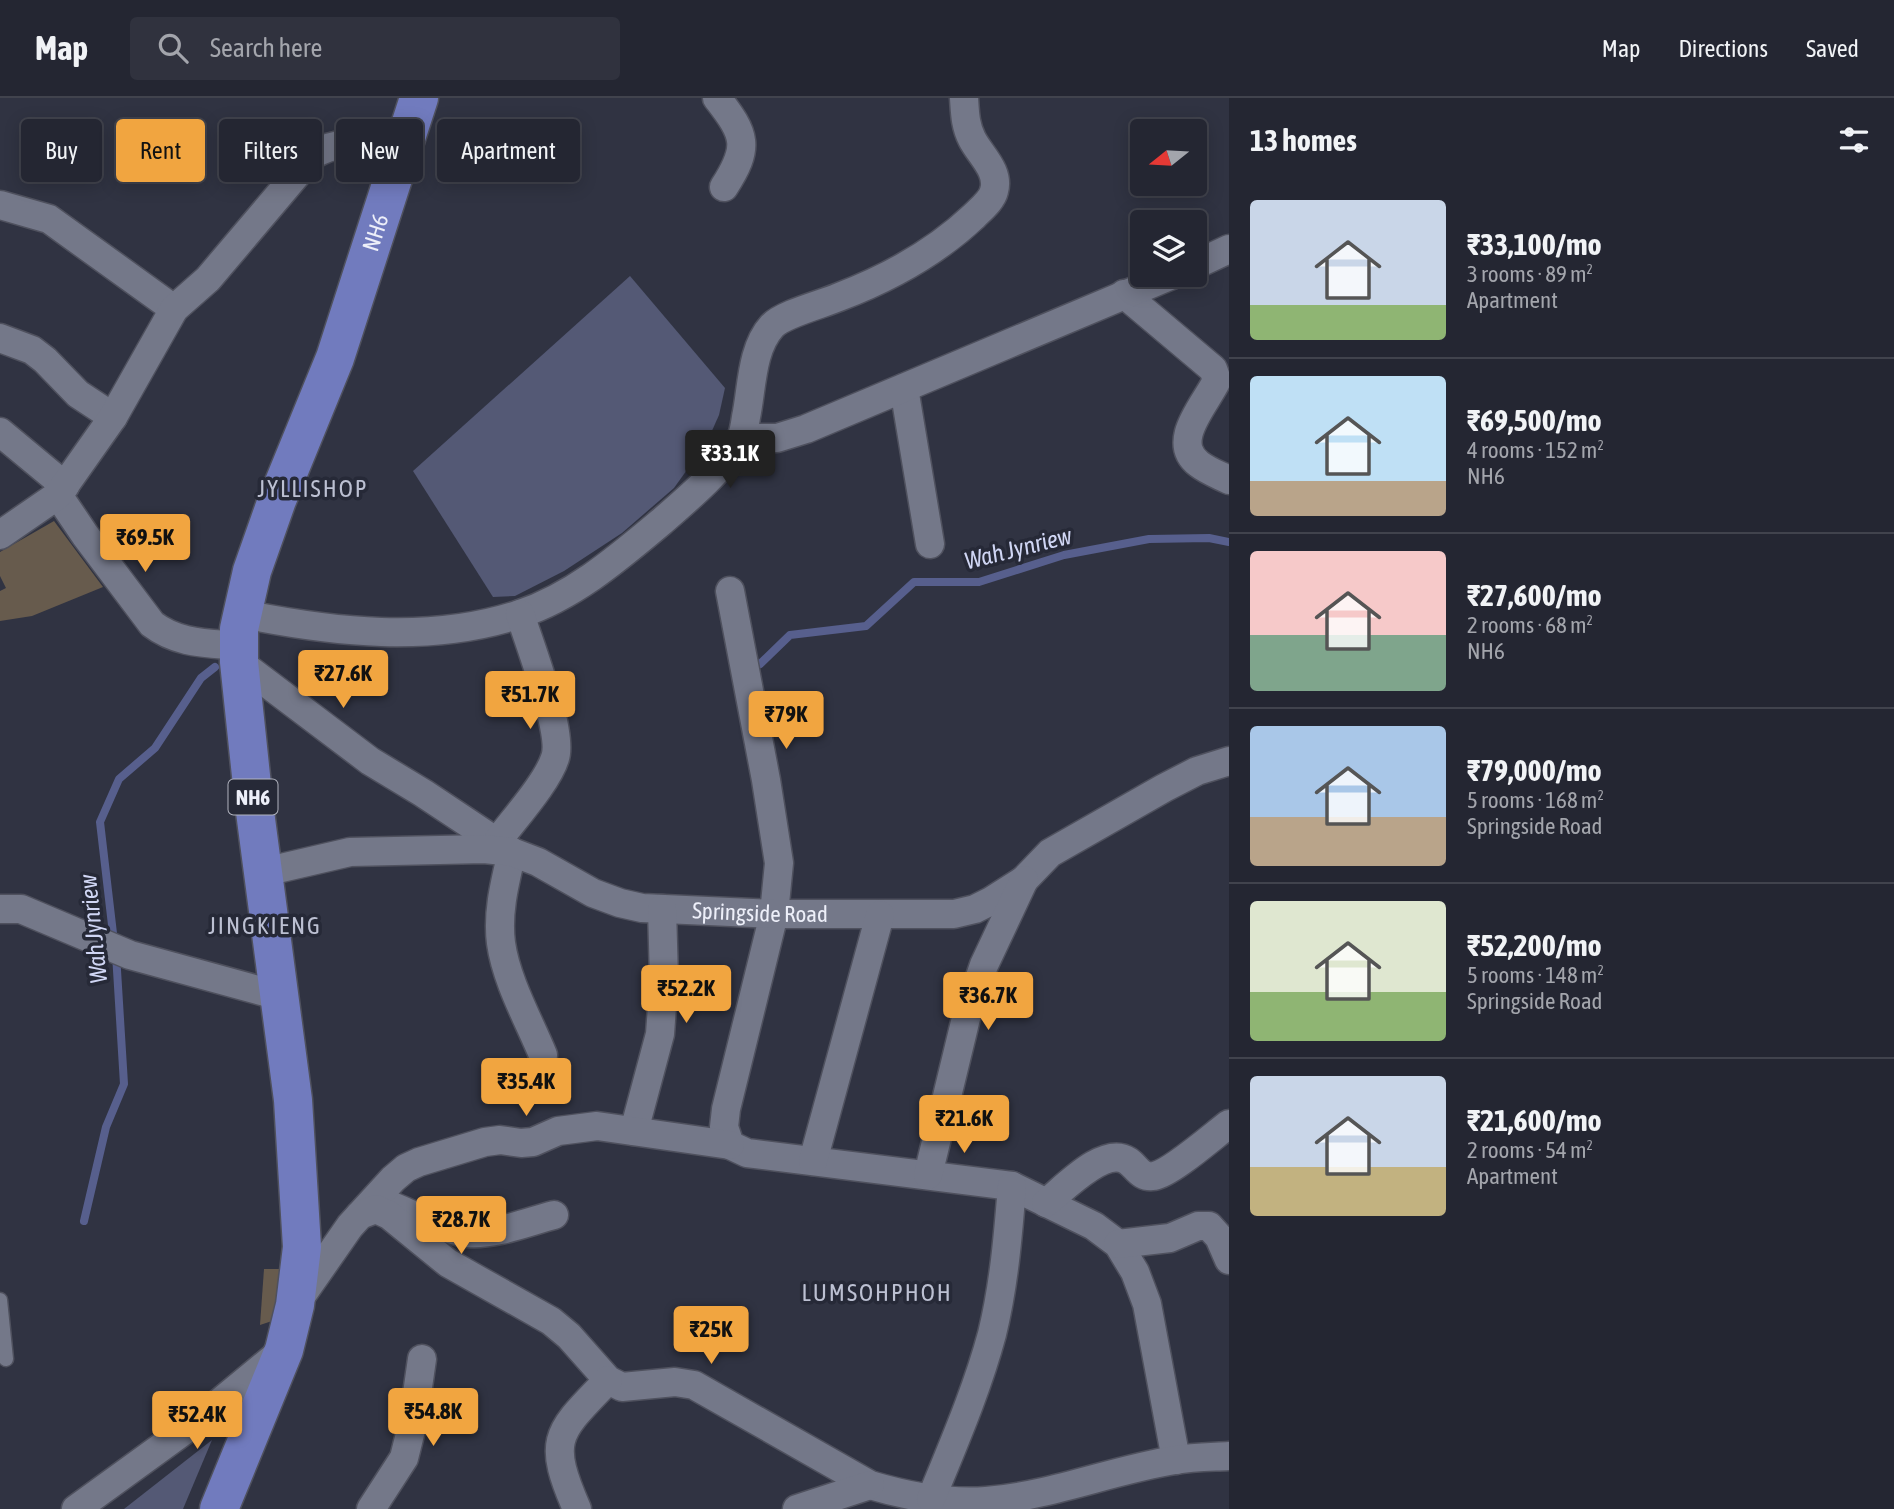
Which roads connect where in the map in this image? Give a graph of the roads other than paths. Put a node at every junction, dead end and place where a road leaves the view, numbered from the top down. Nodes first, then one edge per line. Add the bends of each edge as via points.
1 (419, 98) edge
2 (718, 98) edge
3 (964, 98) edge
4 (411, 119) edge
5 (336, 146) edge
6 (390, 182) edge
7 (724, 187) dead end
8 (0, 205) edge
9 (1229, 249) edge
10 (1207, 259) edge
11 (1142, 287) edge
12 (1124, 294) junction
13 (174, 309) junction
14 (0, 338) edge
15 (904, 388) junction
16 (113, 418) junction
17 (0, 432) edge
18 (742, 438) junction
19 (1229, 480) edge
20 (61, 491) junction
21 (0, 535) edge
22 (930, 544) dead end
23 (730, 591) dead end
24 (520, 614) junction
25 (240, 641) junction
26 (1229, 761) edge
27 (505, 847) junction
28 (264, 872) junction
29 (1024, 880) junction
30 (0, 909) edge
31 (662, 909) junction
32 (774, 914) junction
33 (880, 915) junction
34 (280, 996) junction
35 (543, 1055) dead end
36 (1229, 1124) edge
37 (634, 1131) junction
38 (730, 1145) junction
39 (814, 1161) junction
40 (928, 1175) junction
41 (1012, 1186) junction
42 (1046, 1203) junction
43 (367, 1207) junction
44 (554, 1216) dead end
45 (1118, 1244) junction
46 (1229, 1260) edge
47 (0, 1300) edge
48 (295, 1305) junction
49 (284, 1349) junction
50 (6, 1359) dead end
51 (422, 1359) dead end
52 (608, 1380) junction
53 (1229, 1456) edge
54 (1176, 1460) junction
55 (870, 1485) junction
56 (931, 1499) junction
57 (76, 1509) edge
58 (219, 1509) edge
59 (371, 1509) edge
60 (578, 1509) edge
61 (797, 1509) edge

1 - 4 highway, NH6 / NH6
2 - 7 street via 739,132 742,147 739,164
3 - 18 street via 965,121 993,172 994,191 950,238 901,269 772,325 760,348
5 - 13 street via 313,155 208,279
6 - 25 highway, NH6 / NH6 via 335,358 252,571
8 - 13 street via 49,219
9 - 10 street
11 - 12 street
12 - 15 street
12 - 19 street via 1213,369 1217,380 1188,431 1187,447 1201,465
13 - 16 street
14 - 16 street via 32,350 78,394
15 - 18 street via 787,435
15 - 22 street
16 - 20 street
17 - 20 street
18 - 24 street via 681,504 611,565
20 - 21 street
20 - 25 street via 85,535 152,624 183,640
23 - 32 street via 774,822 779,863
24 - 25 street via 423,631 366,632 301,625
24 - 27 street via 558,746 555,760
25 - 27 street via 370,761
25 - 28 highway, NH6 / NH6
26 - 29 street, Springside Road via 1186,776 1067,843 1050,853
27 - 28 street, Springside Road via 350,852
27 - 31 street, Springside Road via 620,904
27 - 35 street via 501,942
28 - 34 highway, NH6 / NH6
29 - 33 street, Springside Road via 975,909 954,914
29 - 40 street via 984,965 966,1017
30 - 34 street via 21,909 130,956
31 - 32 street, Springside Road
31 - 37 street via 660,1034
32 - 33 street, Springside Road
32 - 38 street via 726,1109 724,1127
33 - 39 street
34 - 48 highway, NH6 / NH6 via 301,1207
36 - 42 street via 1153,1177 1139,1173 1118,1156 1107,1158
37 - 38 street
37 - 43 street via 576,1127 533,1142 485,1142 406,1168
38 - 39 street via 747,1153
39 - 40 street
40 - 41 street
41 - 42 street
41 - 56 street via 1007,1255 991,1335
42 - 45 street via 1094,1226
43 - 44 street via 468,1233
43 - 48 street
43 - 52 street via 389,1215 448,1263 551,1321
45 - 46 street via 1170,1238 1209,1226
45 - 54 street via 1147,1304
47 - 50 lane
48 - 49 highway, NH6 / NH6
49 - 57 street via 230,1395
49 - 58 highway, NH6 / NH6
51 - 59 street via 404,1458
52 - 55 street via 622,1387 675,1382 694,1385
52 - 60 street via 573,1416 562,1436 561,1472
53 - 54 street
54 - 56 street via 1032,1494 986,1501
55 - 56 street
55 - 61 street

